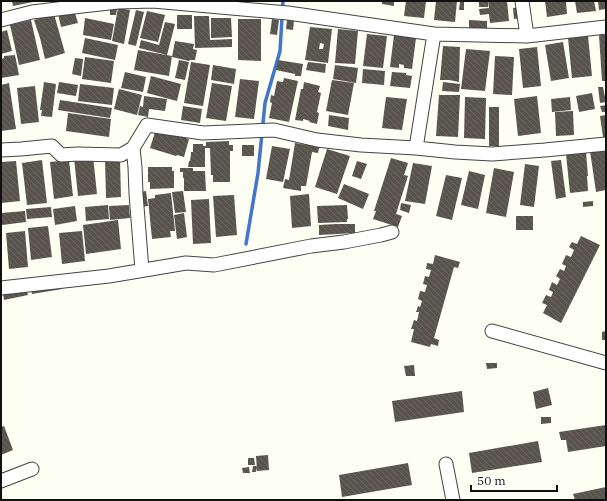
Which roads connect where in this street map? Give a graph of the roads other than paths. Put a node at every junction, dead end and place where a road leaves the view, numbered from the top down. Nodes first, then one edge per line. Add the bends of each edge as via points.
1 (153, 1) edge
2 (522, 1) edge
3 (1, 20) edge
4 (606, 27) edge
5 (434, 34) junction
6 (527, 36) junction
7 (606, 144) edge
8 (133, 148) junction
9 (416, 148) junction
10 (1, 150) edge
11 (392, 232) dead end
12 (142, 270) junction
13 (1, 288) edge
14 (492, 331) dead end
15 (606, 363) edge
16 (446, 464) dead end
17 (32, 469) dead end
18 (1, 481) edge
19 (453, 500) edge

1 - 3 street via 118,2 32,12
1 - 5 street via 288,13
2 - 6 street
4 - 6 street
5 - 6 street
5 - 9 street
7 - 9 street via 492,154
8 - 9 street via 147,125 203,133 274,130 317,140
8 - 10 street via 121,155 61,155 52,146
8 - 12 street
11 - 12 street via 214,265 186,263
12 - 13 street
14 - 15 street
16 - 19 street
17 - 18 street

